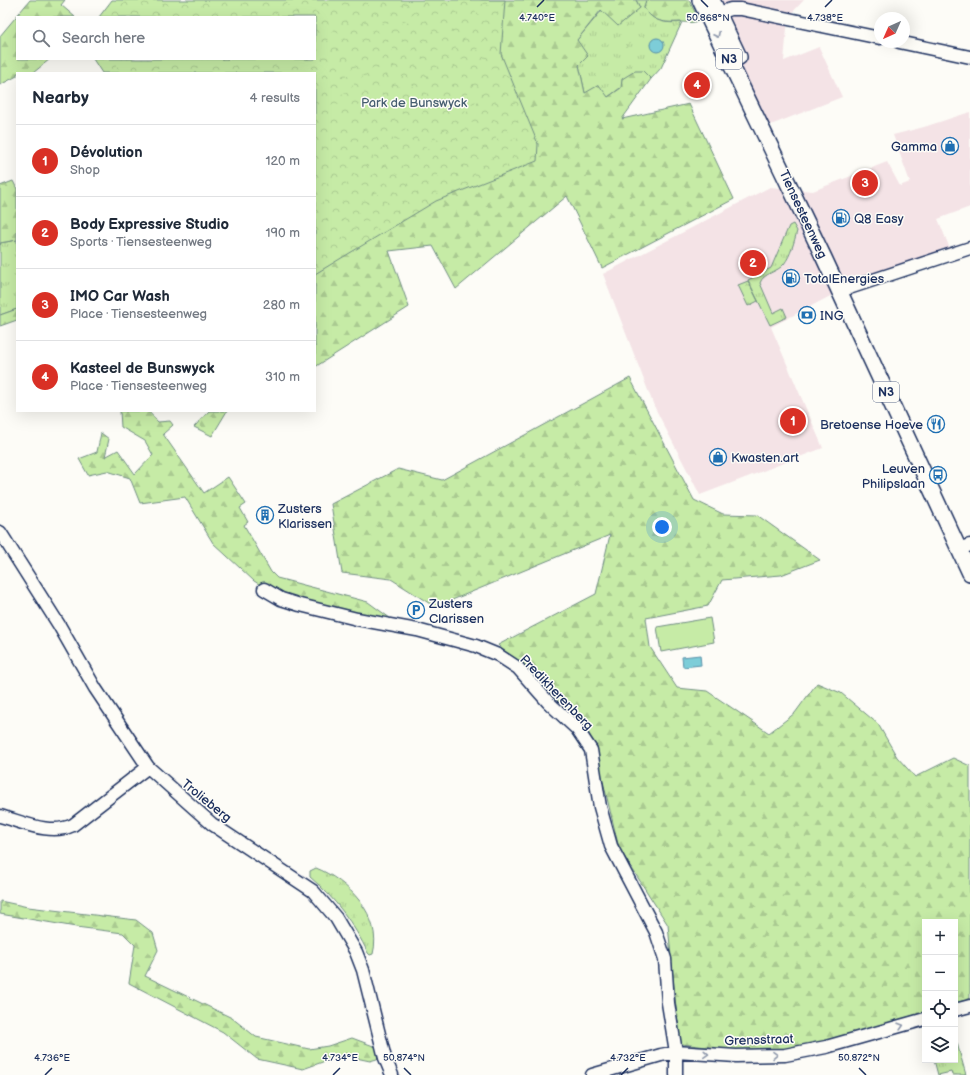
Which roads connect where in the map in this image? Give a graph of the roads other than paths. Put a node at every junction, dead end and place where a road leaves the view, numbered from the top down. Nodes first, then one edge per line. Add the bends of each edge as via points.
1 (700, 0) edge
2 (715, 7) edge
3 (874, 37) edge
4 (910, 44) edge
5 (970, 57) edge
6 (758, 117) junction
7 (970, 248) edge
8 (840, 291) junction
9 (0, 532) edge
10 (964, 547) edge
11 (970, 573) edge
12 (264, 589) dead end
13 (148, 767) junction
14 (0, 816) edge
15 (970, 1006) edge
16 (958, 1009) edge
17 (922, 1020) edge
18 (676, 1052) junction
19 (392, 1075) edge
20 (592, 1075) edge
21 (676, 1075) edge

1 -> 6 main road, Tiensesteenweg / N3
2 - 3 street via 741,9
2 - 6 main road, Tiensesteenweg / N3 via 746,71
4 - 5 street
6 - 8 main road, Tiensesteenweg / N3
7 - 8 street
8 - 10 main road, Tiensesteenweg / N3
9 - 13 street, Trolieberg via 59,625 95,688
10 - 11 main road, Tiensesteenweg / N3
12 - 18 street, Predikherenberg via 281,599 300,605 417,630 476,646 498,655 518,668 548,702 577,729 591,750 600,807 611,846 656,932 665,959 668,1003
13 - 14 street via 63,830 52,830
13 - 19 street, Trolieberg via 212,824 313,891 336,918 356,952 363,970 385,1058
15 - 16 street
18 -> 17 street, Grensstraat via 736,1056 785,1055 826,1047
18 - 20 street, Grensstraat via 661,1054
18 - 21 street, Predikherenberg

